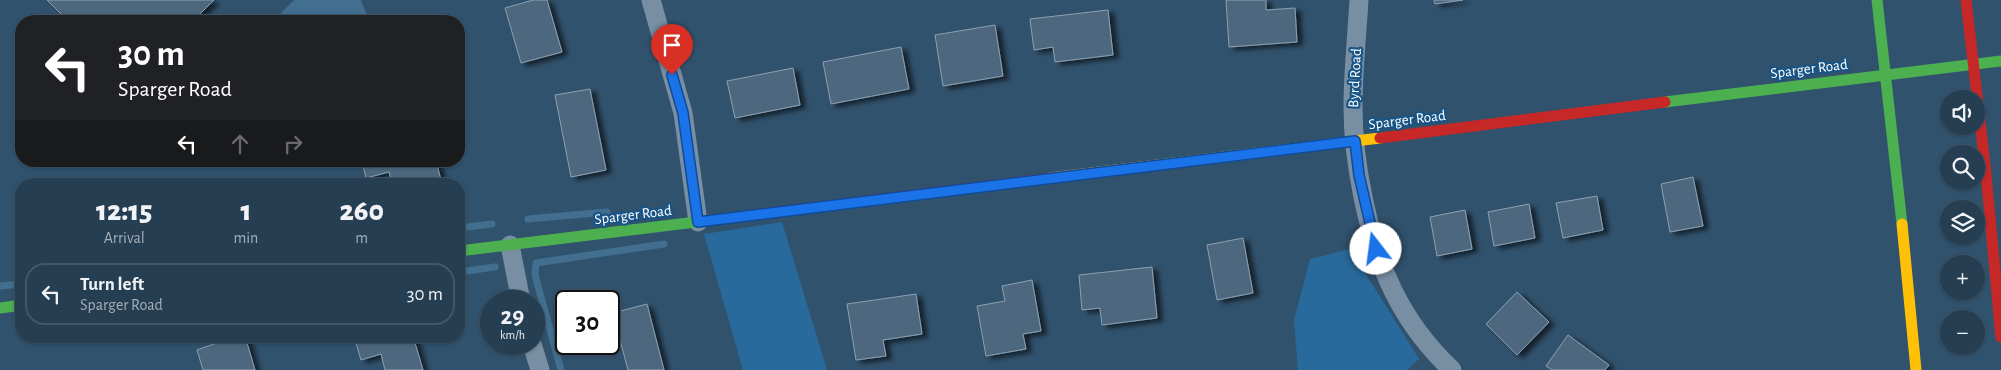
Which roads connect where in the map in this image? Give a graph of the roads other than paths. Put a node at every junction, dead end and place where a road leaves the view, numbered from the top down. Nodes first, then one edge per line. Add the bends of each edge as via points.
1 (651, 0) edge
2 (1359, 0) edge
3 (1877, 0) edge
4 (1966, 0) edge
5 (2001, 60) edge
6 (1355, 141) junction
7 (698, 222) junction
8 (510, 245) junction
9 (465, 251) edge
10 (519, 290) edge
11 (15, 306) edge
12 (0, 308) edge
13 (2001, 337) edge
14 (535, 355) edge
15 (540, 370) edge
16 (1452, 370) edge
17 (1916, 370) edge

1 - 7 street via 683,113
2 - 6 street, Byrd Road via 1352,106
3 - 17 main road via 1896,155
4 - 13 main road
5 - 6 main road, Sparger Road
6 - 7 main road, Sparger Road
6 - 16 street, Byrd Road via 1369,224 1386,279 1414,329
7 - 8 main road, Sparger Road
8 - 9 main road, Sparger Road
8 - 10 street
11 - 12 main road
14 - 15 street

